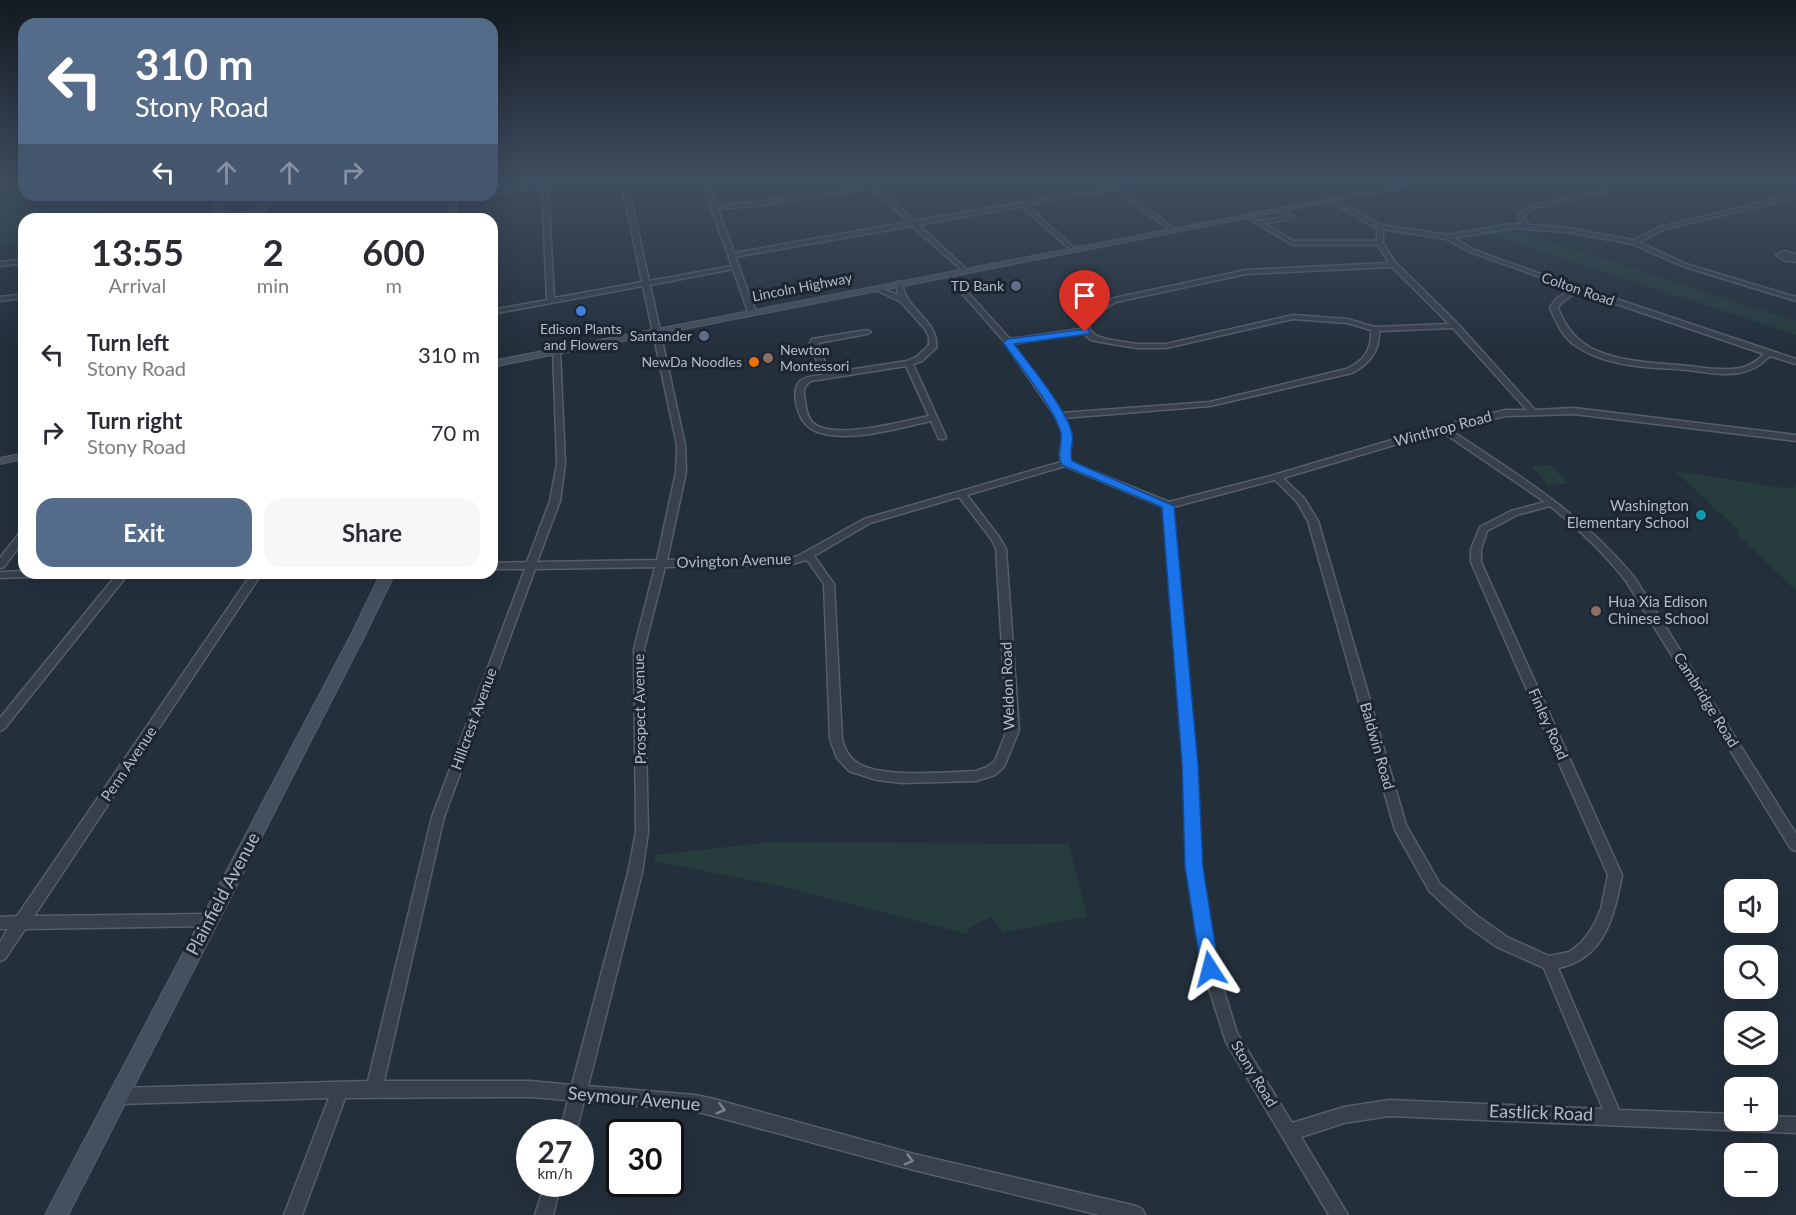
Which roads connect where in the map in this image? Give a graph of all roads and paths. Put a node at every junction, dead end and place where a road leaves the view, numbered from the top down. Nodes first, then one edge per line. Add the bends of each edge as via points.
1 (548, 237) edge
2 (636, 237) edge
3 (724, 237) edge
4 (841, 237) edge
5 (927, 237) edge
6 (1058, 237) edge
7 (1137, 237) edge
8 (1281, 237) edge
9 (1380, 237) edge
10 (1448, 237) edge
11 (1605, 237) edge
12 (1645, 237) edge
13 (1634, 242) junction
14 (1380, 243) junction
15 (1072, 249) junction
16 (731, 256) junction
17 (18, 262) edge
18 (0, 264) edge
19 (1394, 265) junction
20 (735, 267) junction
21 (964, 270) junction
22 (948, 274) junction
23 (646, 283) junction
24 (899, 283) junction
25 (875, 288) junction
26 (1577, 288) junction
27 (18, 297) edge
28 (0, 299) edge
29 (1796, 299) edge
30 (551, 301) junction
31 (905, 302) junction
32 (498, 311) edge
33 (753, 312) junction
34 (1455, 326) junction
35 (1375, 329) junction
36 (656, 330) junction
37 (867, 332) dead end
38 (1085, 332) junction
39 (1008, 342) junction
40 (556, 351) junction
41 (1769, 353) junction
42 (1796, 362) edge
43 (498, 363) edge
44 (909, 363) junction
45 (825, 376) junction
46 (1533, 412) junction
47 (1059, 416) junction
48 (933, 418) junction
49 (1442, 428) junction
50 (942, 437) dead end
51 (1796, 438) edge
52 (18, 457) edge
53 (0, 461) edge
54 (1066, 463) junction
55 (1277, 477) junction
56 (962, 494) junction
57 (1552, 503) junction
58 (1168, 506) junction
59 (18, 541) edge
60 (808, 554) junction
61 (662, 563) junction
62 (0, 565) edge
63 (529, 565) junction
64 (498, 566) edge
65 (18, 574) edge
66 (0, 575) edge
67 (119, 579) edge
68 (253, 579) edge
69 (385, 579) edge
70 (0, 726) edge
71 (1796, 845) edge
72 (209, 920) junction
73 (0, 923) edge
74 (21, 923) junction
75 (0, 954) edge
76 (1549, 963) junction
77 (374, 1089) junction
78 (340, 1090) junction
79 (580, 1094) junction
80 (118, 1096) junction
81 (1614, 1116) junction
82 (572, 1119) edge
83 (1796, 1125) edge
84 (1289, 1132) junction
85 (549, 1197) edge
86 (56, 1215) edge
87 (293, 1215) edge
88 (544, 1215) edge
89 (1136, 1215) edge
90 (1340, 1215) edge

1 - 30 street
2 - 23 street, Prospect Avenue
3 - 16 street
4 - 16 street
5 - 21 street
6 - 15 street
7 - 15 main road, Lincoln Highway
8 - 14 street via 1299,244
9 - 14 street
10 - 26 street, Colton Road via 1472,250
11 - 13 street
12 - 13 street
13 - 29 street via 1684,265
14 - 19 street
15 - 21 main road, Lincoln Highway
16 - 20 street
17 - 18 street
19 - 34 street
19 - 38 street via 1246,272 1125,297 1093,312 1086,321
20 - 23 street
20 - 33 street
21 - 22 main road, Lincoln Highway
22 - 24 main road, Lincoln Highway
22 - 39 street
23 - 30 street
23 - 36 street, Prospect Avenue
24 - 25 main road, Lincoln Highway
24 - 31 street
25 - 31 street
25 - 33 main road, Lincoln Highway
26 - 41 street, Colton Road
26 - 41 street via 1554,308 1559,326 1599,355 1638,364 1722,371 1756,365
27 - 28 street
30 - 32 street
31 - 44 street via 933,339 927,353
33 - 36 main road, Lincoln Highway
34 - 35 street
34 - 46 street
35 - 38 street via 1347,321 1293,317 1182,344 1137,346 1094,338
35 - 47 street via 1372,354 1362,365 1348,371 1210,404
36 - 40 main road, Lincoln Highway
36 - 61 street, Prospect Avenue via 681,446 681,472
37 - 45 street via 813,343
38 - 39 street
39 - 47 street
40 - 43 main road, Lincoln Highway
40 - 63 street, Hillcrest Avenue via 561,464 555,501
41 - 42 street, Colton Road
44 - 45 street
44 - 48 street
45 - 48 street via 809,378 799,390 804,418 824,432 851,432
46 - 49 street, Winthrop Road via 1488,416
46 - 51 street, Winthrop Road via 1599,414
47 - 54 street via 1067,434
48 - 50 street
49 - 55 street, Winthrop Road
49 - 57 street, Cambridge Road
52 - 53 main road
54 - 56 street, Ovington Avenue
54 - 58 street
55 - 58 street, Winthrop Road
55 - 76 street, Baldwin Road via 1301,500 1313,521 1400,826 1434,888 1502,942
56 - 60 street, Ovington Avenue via 867,521
56 - 60 street, Weldon Road via 1001,549 1012,730 1000,764 991,771 976,776 902,778 877,775 853,766 841,755 836,739 829,584
57 - 71 street, Cambridge Road via 1613,556 1630,579
57 - 76 street, Finley Road via 1514,513 1483,529 1476,549 1476,562 1615,875 1598,933 1576,957
58 - 84 street, Stony Road via 1190,764 1194,867 1210,969 1231,1037
59 - 62 street
60 - 61 street, Ovington Avenue via 788,562
61 - 63 street, Ovington Avenue
61 - 79 street, Prospect Avenue via 639,649 642,832 632,892
63 - 64 street, Ovington Avenue
63 - 77 street, Hillcrest Avenue via 438,817
65 - 66 street
67 - 70 street
68 - 74 street, Penn Avenue
69 - 72 main road, Plainfield Avenue
72 - 74 street
72 - 80 main road, Plainfield Avenue
73 - 74 street
74 - 75 street, Penn Avenue
76 - 81 street
77 - 78 street, Seymour Avenue
77 - 79 street, Seymour Avenue via 530,1089
78 - 80 street, Seymour Avenue
78 - 87 street
79 - 82 street, Prospect Avenue
79 -> 89 street, Seymour Avenue via 714,1107 914,1162
80 - 86 main road, Plainfield Avenue
81 - 83 street, Eastlick Road
81 - 84 street, Eastlick Road via 1389,1108 1344,1115
84 - 90 street, Stony Road
85 - 88 street

